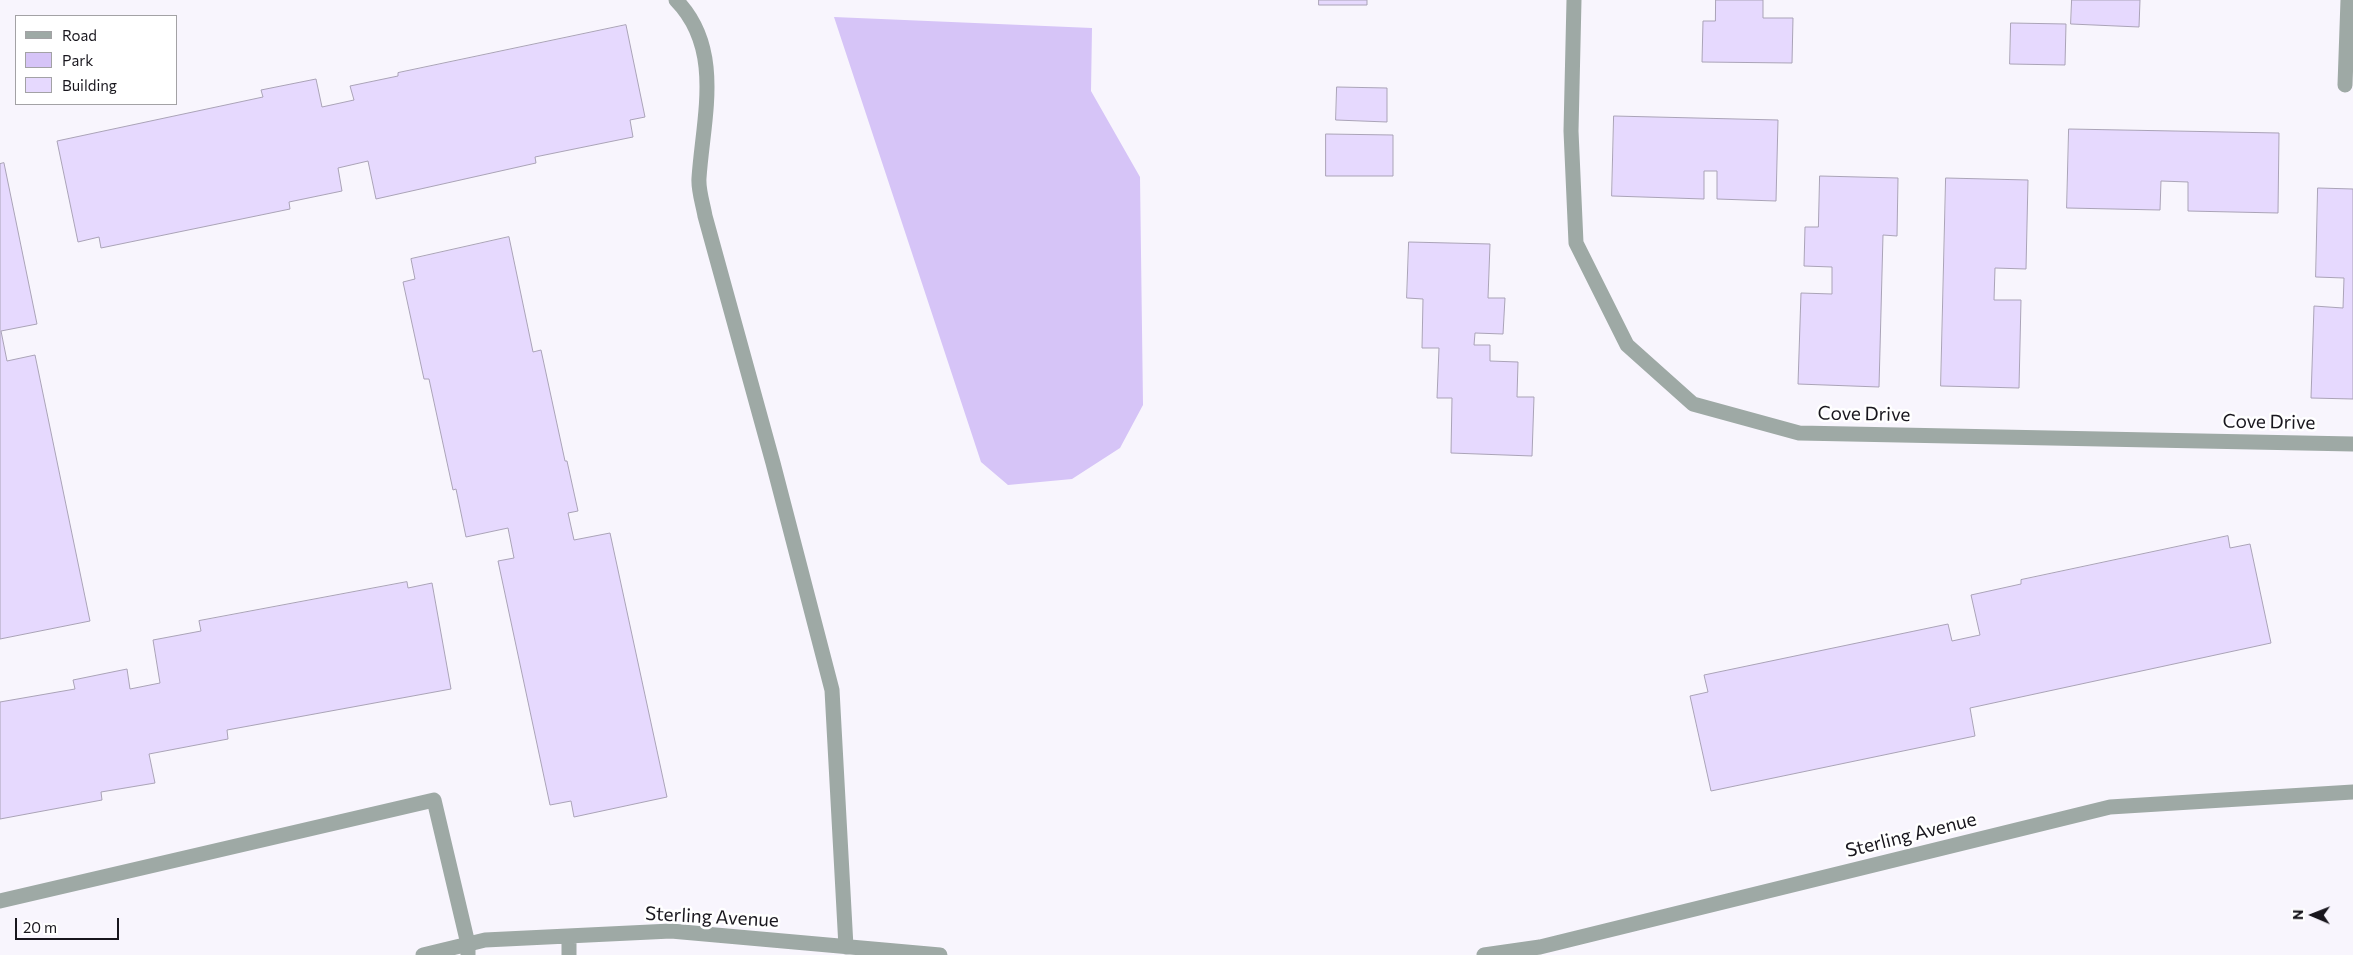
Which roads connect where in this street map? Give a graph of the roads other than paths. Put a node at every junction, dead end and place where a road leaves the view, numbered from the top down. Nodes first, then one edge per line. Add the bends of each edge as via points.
1 (676, 0) edge
2 (1574, 0) edge
3 (2348, 0) edge
4 (2345, 85) dead end
5 (2353, 444) edge
6 (2353, 792) edge
7 (0, 901) edge
8 (569, 936) junction
9 (846, 947) junction
10 (468, 950) edge
11 (424, 955) edge
12 (569, 955) edge
13 (940, 955) edge
14 (1484, 955) edge

1 - 9 street via 698,29 706,55 707,107 699,180 705,216 832,690
2 - 5 street, Cove Drive via 1571,131 1576,242 1628,345 1693,404 1799,433
3 - 4 street
6 - 14 street, Sterling Avenue via 2110,807 1540,947
7 - 10 street via 434,800
8 - 9 street, Sterling Avenue via 671,931
8 - 10 street, Sterling Avenue via 485,940
8 - 12 street
9 - 13 street, Sterling Avenue
10 - 11 street, Sterling Avenue

